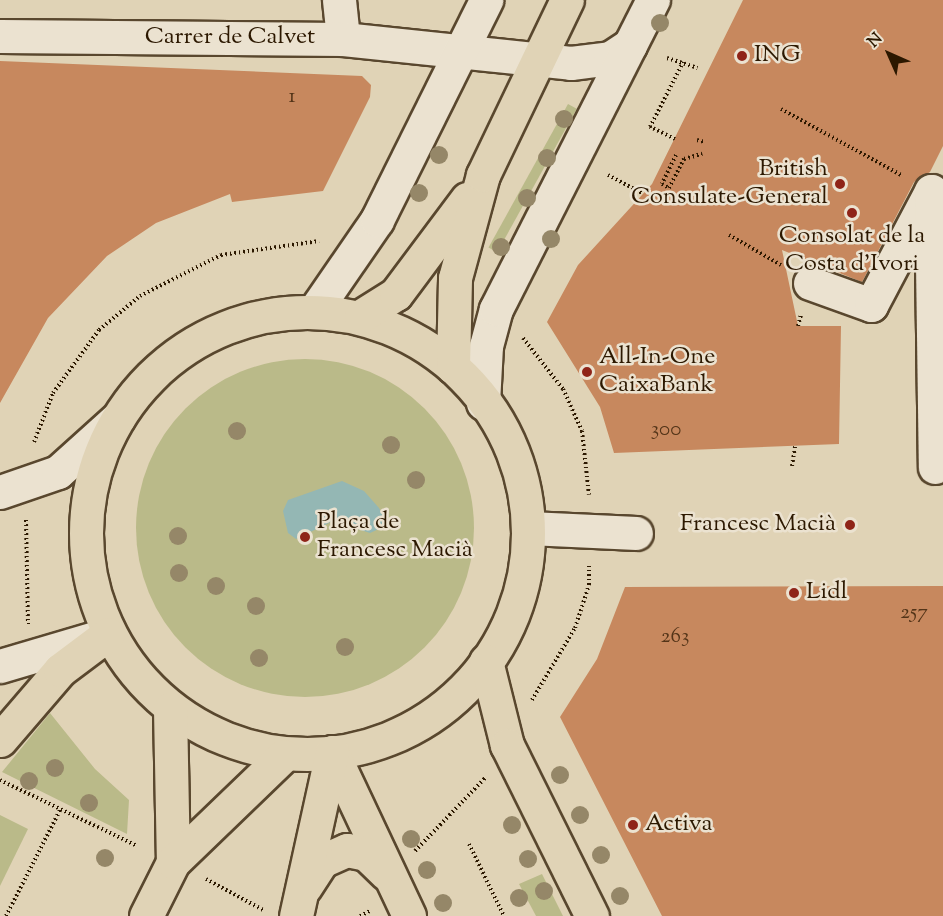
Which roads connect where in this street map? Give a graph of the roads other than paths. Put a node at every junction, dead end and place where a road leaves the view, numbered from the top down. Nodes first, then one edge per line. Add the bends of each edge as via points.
1 (339, 0) edge
2 (486, 0) edge
3 (567, 0) edge
4 (653, 0) edge
5 (0, 36) edge
6 (343, 39) junction
7 (630, 45) junction
8 (459, 55) junction
9 (537, 60) junction
10 (483, 176) junction
11 (810, 283) dead end
12 (315, 310) junction
13 (361, 316) junction
14 (453, 367) junction
15 (483, 403) junction
16 (118, 418) junction
17 (935, 467) dead end
18 (0, 492) edge
19 (529, 528) junction
20 (636, 533) dead end
21 (108, 634) junction
22 (486, 661) junction
23 (0, 666) edge
24 (170, 709) junction
25 (0, 740) edge
26 (332, 752) junction
27 (283, 756) junction
28 (173, 862) junction
29 (386, 873) junction
30 (298, 906) edge
31 (146, 916) edge
32 (409, 916) edge
33 (592, 916) edge

1 - 6 street
2 - 8 street
3 - 9 main road
4 - 7 street
5 - 6 street, Carrer de Calvet
6 - 8 street, Carrer de Calvet
7 - 9 street, Carrer de Calvet via 594,61
7 - 15 street via 496,309 486,346
8 - 9 street, Carrer de Calvet
8 - 12 street via 377,220
9 - 10 main road
10 - 13 main road via 410,279
10 - 14 main road via 455,278
11 - 17 street via 871,305 931,191
12 - 13 main road
12 - 16 main road via 262,315 212,333 167,361
13 - 14 main road via 406,335
14 - 15 main road
15 - 19 main road via 521,469
16 - 18 street via 57,472
16 - 21 main road via 93,478 86,521 88,563
19 - 20 street
19 - 22 main road via 523,589
21 - 23 street
21 - 24 main road
21 - 25 main road via 60,670
22 - 26 main road via 458,692 399,734
22 - 33 main road via 507,745
24 - 27 main road via 220,737
24 - 28 main road
26 - 27 main road
26 - 29 main road
26 - 30 main road
27 - 28 main road
28 - 31 main road
29 - 30 main road via 366,854 338,852 322,861
29 - 32 main road

